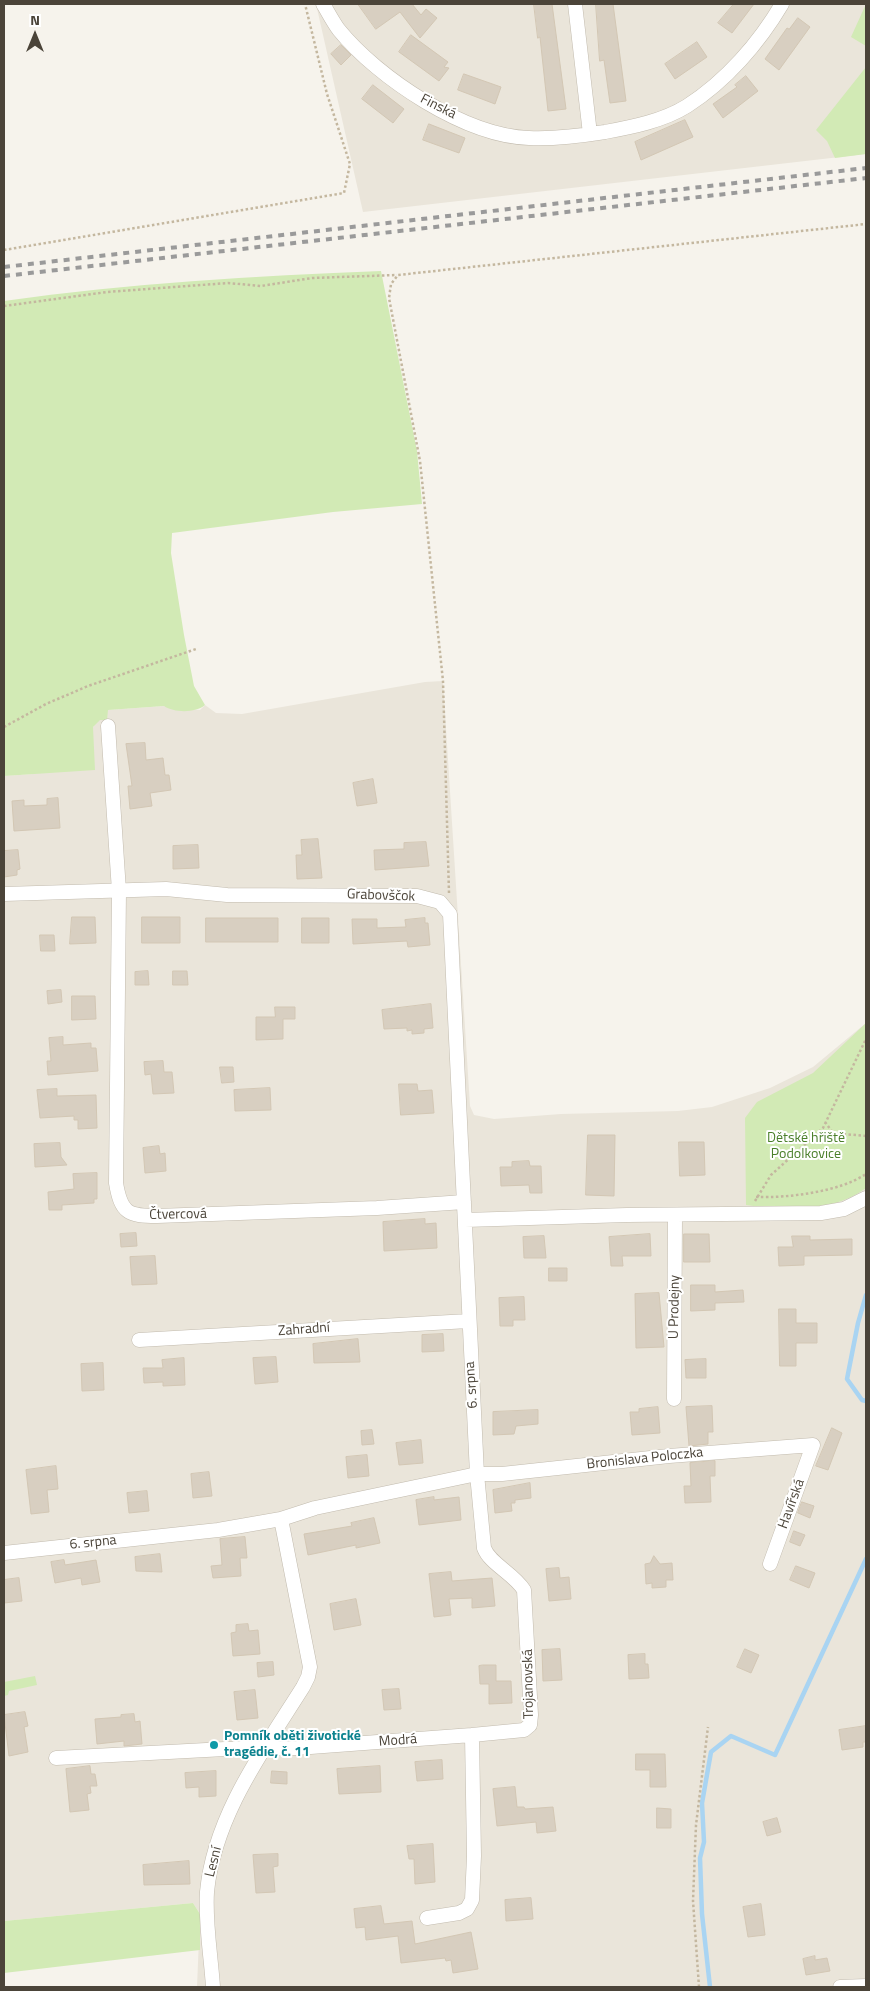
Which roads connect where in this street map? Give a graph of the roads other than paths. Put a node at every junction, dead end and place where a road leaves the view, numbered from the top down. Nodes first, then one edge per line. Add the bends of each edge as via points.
1 (323, 4) edge
2 (575, 4) edge
3 (782, 4) edge
4 (590, 134) junction
5 (108, 726) dead end
6 (119, 891) junction
7 (4, 894) edge
8 (866, 1198) edge
9 (464, 1202) junction
10 (675, 1215) junction
11 (465, 1220) junction
12 (468, 1321) junction
13 (139, 1340) dead end
14 (674, 1399) dead end
15 (813, 1444) joint
16 (477, 1474) junction
17 (281, 1518) junction
18 (4, 1553) edge
19 (770, 1564) dead end
20 (472, 1734) junction
21 (264, 1747) junction
22 (56, 1758) dead end
23 (427, 1918) dead end
24 (866, 1986) edge
25 (213, 1987) edge
26 (840, 1987) edge

1 - 4 street, Finská via 338,28 367,60 430,106 487,130 528,138
2 - 4 street
3 - 4 street, Finská via 770,25 734,68 687,106 638,126
5 - 6 street
6 - 7 street, Grabovščok
6 - 9 street, Grabovščok via 166,889 227,895 417,896 440,902 450,914 453,943
6 - 9 street, Čtvercová via 116,1183 119,1200 125,1209 134,1216 175,1216
8 - 10 street via 844,1209 821,1213
9 - 11 street
10 - 11 street
10 - 14 street, U Prodejny
11 - 12 street, 6. srpna
12 - 13 street, Zahradní
12 - 16 street, 6. srpna
15 - 16 street, Bronislava Poloczka
15 - 19 street, Havířská
16 - 17 street, 6. srpna
16 - 20 street, Trojanovská via 487,1556 517,1579 524,1590 531,1715 530,1725 524,1730
17 - 18 street, 6. srpna via 218,1530
17 - 21 street, Lesní via 310,1667 308,1677
20 - 21 street, Modrá via 297,1748
20 - 23 street via 472,1900 467,1909 459,1913
21 - 22 street
21 - 25 street, Lesní via 220,1837 207,1892
24 - 26 street

